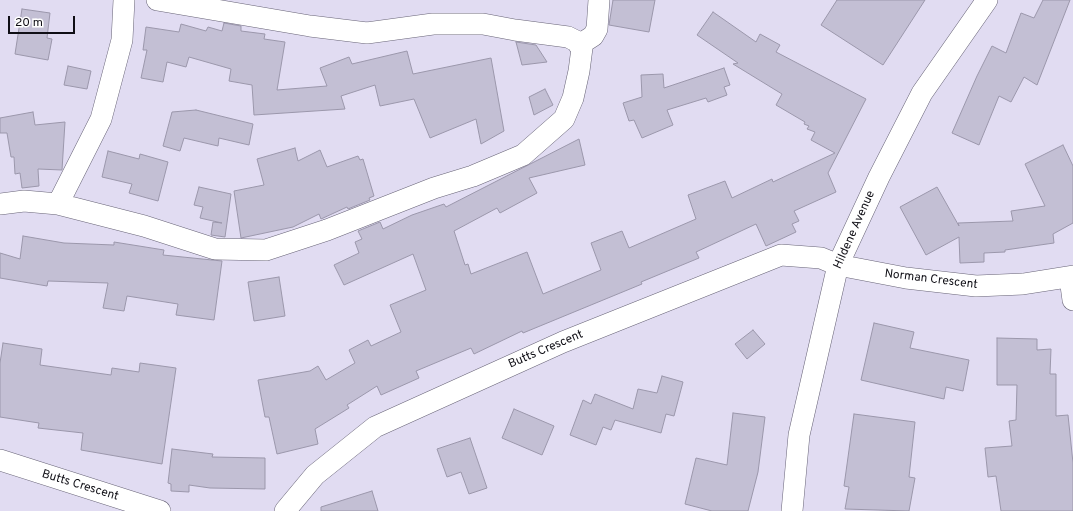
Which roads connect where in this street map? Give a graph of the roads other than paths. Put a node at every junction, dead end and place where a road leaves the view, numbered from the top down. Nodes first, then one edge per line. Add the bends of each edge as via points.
1 (124, 0) edge
2 (156, 0) edge
3 (599, 0) edge
4 (987, 0) edge
5 (181, 2) edge
6 (579, 45) junction
7 (0, 204) edge
8 (58, 204) junction
9 (838, 265) junction
10 (1071, 277) edge
11 (1073, 300) edge
12 (0, 460) edge
13 (160, 511) edge
14 (285, 511) edge
15 (792, 511) edge

1 - 8 street via 122,40 101,119
2 - 5 street
3 - 6 street via 597,29 593,36
4 - 9 street, Hildene Avenue via 922,93
5 - 6 street via 367,34 433,24 483,24 568,37
6 - 8 street via 582,48 579,70 573,98 564,119 523,155 473,176 266,250 215,249 144,226
7 - 8 street via 24,201
9 - 10 street, Norman Crescent via 906,278 976,286 1023,284
9 - 14 street, Butts Crescent via 821,258 781,255 563,342 375,427 315,475
9 - 15 street, Hildene Avenue via 799,435
10 - 11 street
12 - 13 street, Butts Crescent

